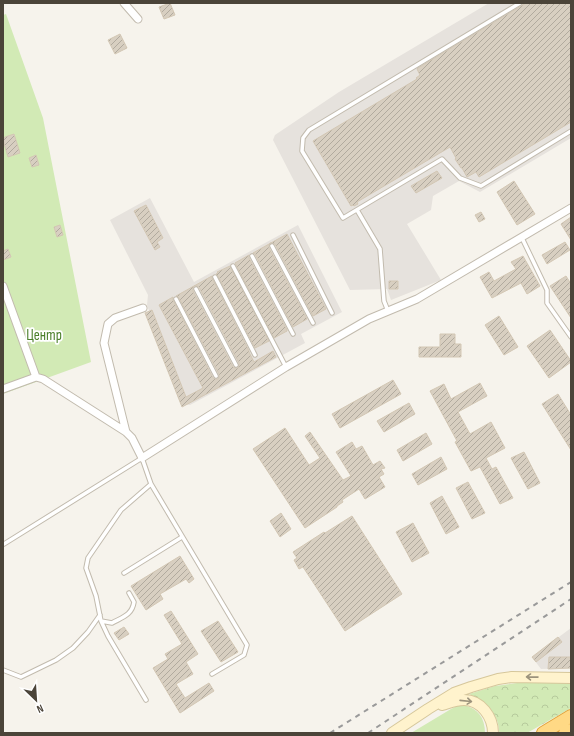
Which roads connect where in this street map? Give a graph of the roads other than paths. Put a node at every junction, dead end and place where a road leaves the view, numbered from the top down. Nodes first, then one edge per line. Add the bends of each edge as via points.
1 (124, 3) edge
2 (520, 3) edge
3 (138, 19) dead end
4 (571, 131) edge
5 (571, 208) edge
6 (357, 210) junction
7 (293, 235) dead end
8 (522, 238) junction
9 (272, 246) dead end
10 (252, 256) dead end
11 (233, 266) dead end
12 (215, 277) dead end
13 (3, 286) edge
14 (196, 289) dead end
15 (176, 300) dead end
16 (143, 308) dead end
17 (388, 311) junction
18 (332, 313) dead end
19 (313, 323) dead end
20 (293, 334) dead end
21 (571, 337) edge
22 (255, 355) dead end
23 (236, 366) dead end
24 (286, 367) junction
25 (216, 376) dead end
26 (36, 378) junction
27 (3, 389) edge
28 (126, 432) junction
29 (142, 458) junction
30 (150, 484) junction
31 (182, 537) junction
32 (4, 544) edge
33 (124, 573) dead end
34 (129, 593) dead end
35 (100, 615) junction
36 (101, 621) junction
37 (3, 670) edge
38 (212, 674) dead end
39 (571, 678) edge
40 (146, 700) dead end
41 (428, 709) junction
42 (571, 716) edge
43 (571, 730) edge
44 (392, 733) edge
45 (493, 733) edge
46 (543, 733) edge
47 (565, 733) edge

1 - 3 street
2 - 6 lane via 309,130 303,138 302,150 343,218
4 - 6 lane via 480,186 460,178 442,159
5 - 8 street
6 - 17 lane via 380,249 384,301
7 - 18 lane
8 - 17 street via 417,299
8 - 21 lane via 547,290 547,303
9 - 19 lane
10 - 20 lane
11 - 24 lane
12 - 22 lane
13 - 26 street
14 - 23 lane
15 - 25 lane
16 - 28 street via 116,318 108,324 104,342
17 - 24 street via 369,319
24 - 29 street
26 - 27 street
26 - 28 street via 42,379
28 - 29 street
29 - 30 lane
29 - 32 lane
30 - 31 lane
30 - 35 lane via 121,510 88,558 86,568
31 - 33 lane
31 - 38 lane via 247,645 244,655
34 - 36 lane via 134,602 133,610 112,623
35 - 36 lane
35 - 37 lane via 73,648 56,660 21,677
36 - 40 lane
39 -> 41 main road via 498,679 454,693
41 - 44 main road
41 -> 45 main road via 461,700 470,701 488,715
42 - 46 highway
43 - 47 highway

